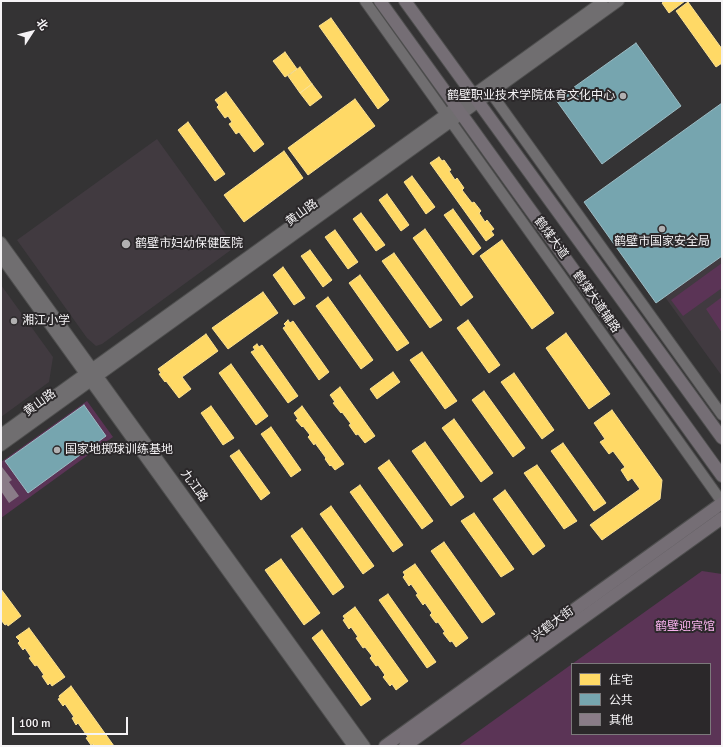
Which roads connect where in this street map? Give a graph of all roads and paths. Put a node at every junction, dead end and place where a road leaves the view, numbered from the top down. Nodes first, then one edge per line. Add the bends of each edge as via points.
1 (365, 1) edge
2 (380, 1) edge
3 (405, 1) edge
4 (603, 1) edge
5 (619, 1) edge
6 (492, 93) junction
7 (476, 99) junction
8 (459, 111) junction
9 (449, 118) junction
10 (1, 242) edge
11 (1, 257) edge
12 (92, 375) junction
13 (722, 415) edge
14 (1, 434) edge
15 (722, 438) edge
16 (1, 446) edge
17 (722, 476) edge
18 (722, 503) edge
19 (722, 518) edge
20 (353, 746) edge
21 (365, 746) edge
22 (385, 746) edge
23 (405, 746) edge

1 - 9 street, 鹤煤大道辅路
2 - 8 main road, 鹤煤大道
3 - 7 main road, 鹤煤大道
4 - 7 street, 黄山路
5 - 6 street, 黄山路
6 - 7 street, 黄山路
6 - 13 street
7 - 8 street, 黄山路
7 - 15 main road, 鹤煤大道
8 - 9 street, 黄山路
8 - 17 main road, 鹤煤大道
9 - 12 street, 黄山路
9 - 18 street, 鹤煤大道辅路
10 - 12 street, 九江路
11 - 12 street, 九江路
12 - 14 street, 黄山路
12 - 16 street, 黄山路
12 - 20 street, 九江路
12 - 21 street, 九江路
18 - 22 main road, 兴鹤大街
19 - 23 main road, 兴鹤大街

